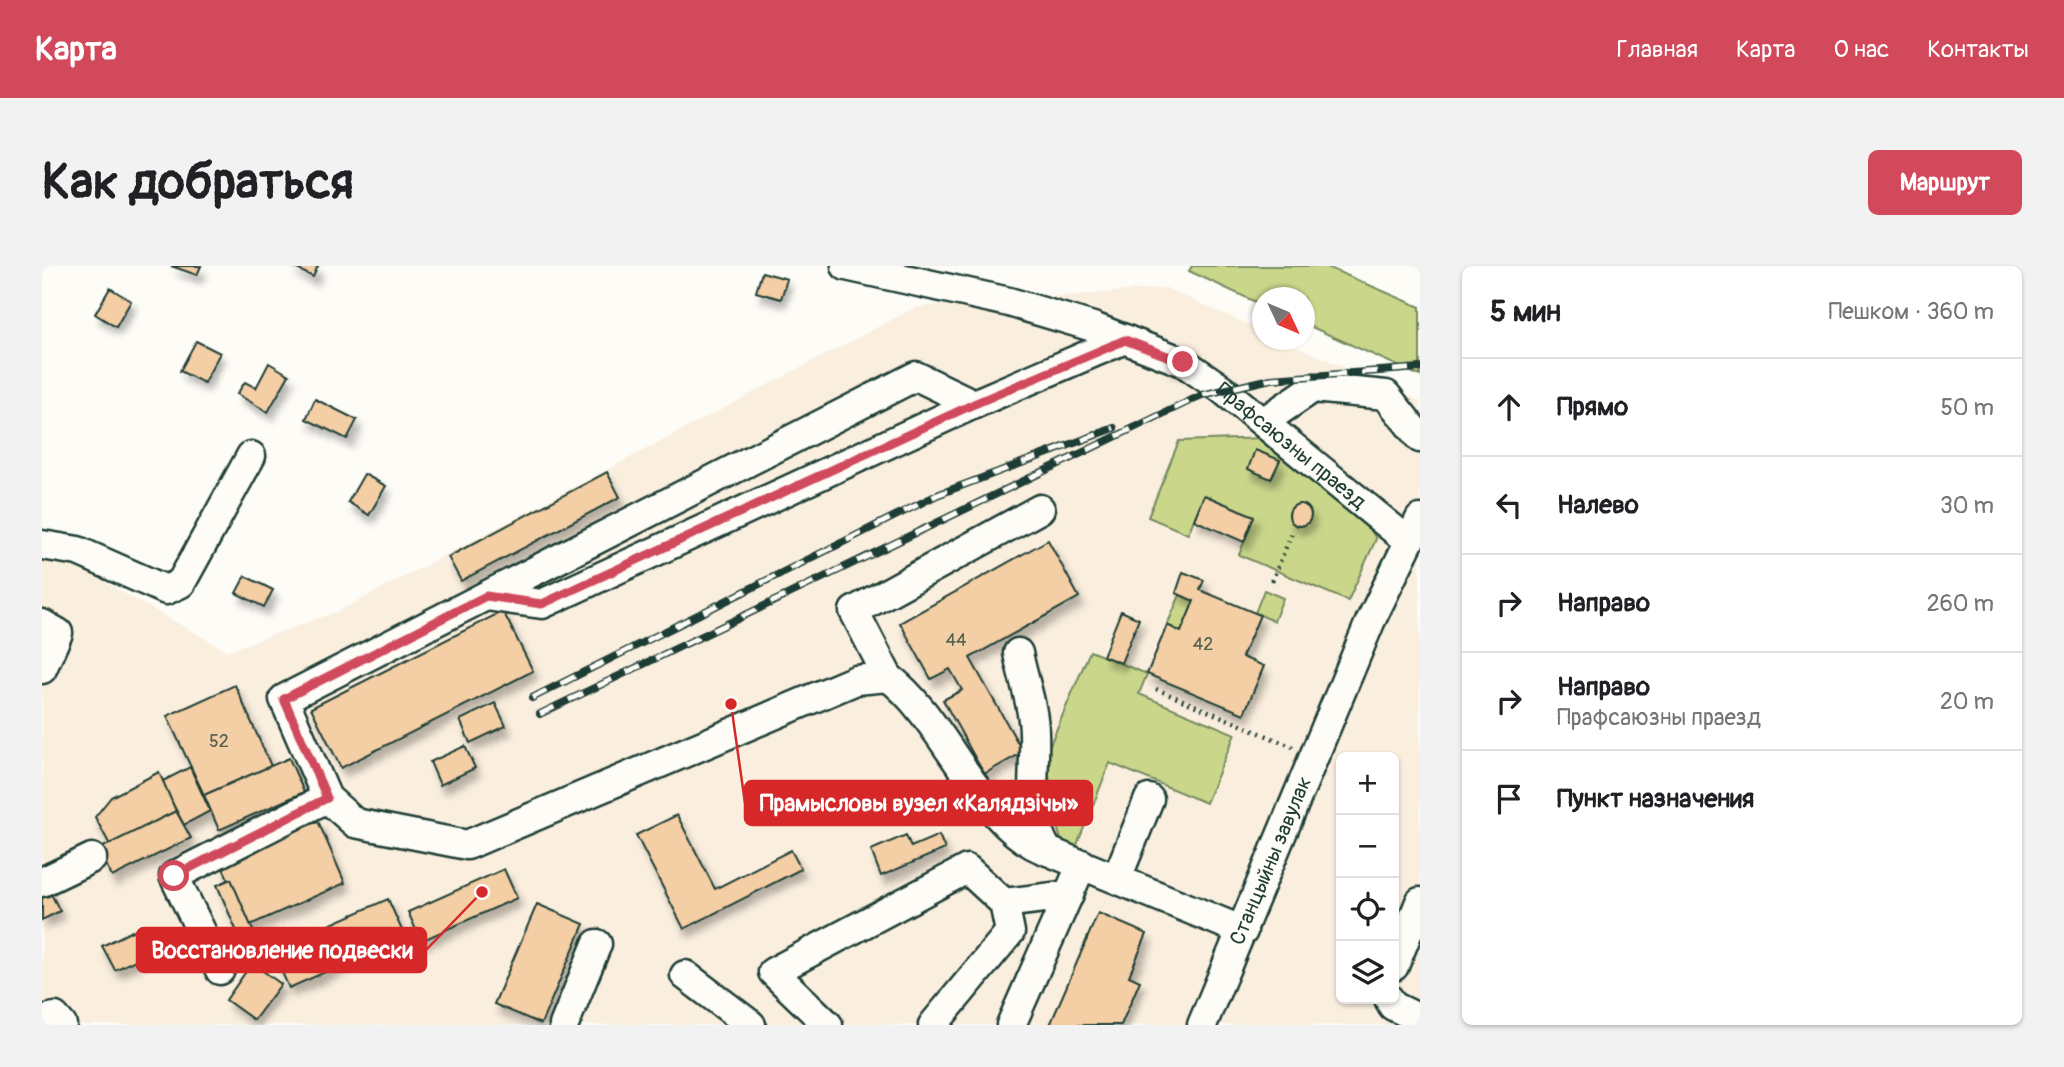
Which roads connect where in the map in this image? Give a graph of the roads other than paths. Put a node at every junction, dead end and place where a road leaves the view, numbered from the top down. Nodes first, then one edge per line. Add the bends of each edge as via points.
1 (846, 266) edge
2 (955, 278) edge
3 (1125, 340) junction
4 (974, 404) junction
5 (1263, 422) junction
6 (1420, 438) edge
7 (251, 456) dead end
8 (1040, 509) dead end
9 (1414, 530) edge
10 (42, 545) edge
11 (486, 596) junction
12 (42, 624) edge
13 (1017, 653) dead end
14 (42, 669) edge
15 (888, 677) junction
16 (327, 798) junction
17 (1149, 799) dead end
18 (1048, 851) junction
19 (92, 858) dead end
20 (1082, 864) junction
21 (1117, 878) junction
22 (42, 882) edge
23 (1069, 895) junction
24 (1420, 902) edge
25 (1004, 904) junction
26 (1243, 931) junction
27 (597, 944) dead end
28 (1399, 954) edge
29 (220, 970) dead end
30 (685, 975) dead end
31 (1393, 1004) edge
32 (1420, 1019) edge
33 (42, 1020) edge
34 (62, 1025) edge
35 (564, 1025) edge
36 (751, 1025) edge
37 (828, 1025) edge
38 (933, 1025) edge
39 (1011, 1025) edge
40 (1202, 1025) edge

1 - 2 street, Прафсаюзны праезд
2 - 3 street, Прафсаюзны праезд
3 - 4 street
3 - 5 street, Прафсаюзны праезд via 1183,362
4 - 11 street via 542,604
4 - 11 street via 916,376
5 - 6 street via 1313,388 1386,395
5 - 9 street, Прафсаюзны праезд
7 - 10 street via 181,583 166,590 78,551
8 - 15 street via 854,611
9 - 26 street, Станцыйны завулак
11 - 16 street via 284,699
12 - 14 street via 58,633
13 - 18 street via 1035,731 1032,792 1040,839
15 - 16 street via 856,680 467,845 355,822
15 - 18 street via 908,691 1010,827 1032,846
16 - 29 street via 174,876
17 - 21 street
18 - 20 street
19 - 22 street
20 - 21 street
20 - 23 street
21 - 26 street
23 - 25 street
23 - 39 street
24 - 28 street
25 - 37 street via 967,869 773,972
25 - 38 street via 1010,932
26 - 40 street, Станцыйны завулак
27 - 35 street
30 - 36 street
31 - 32 street
33 - 34 street via 55,1017

